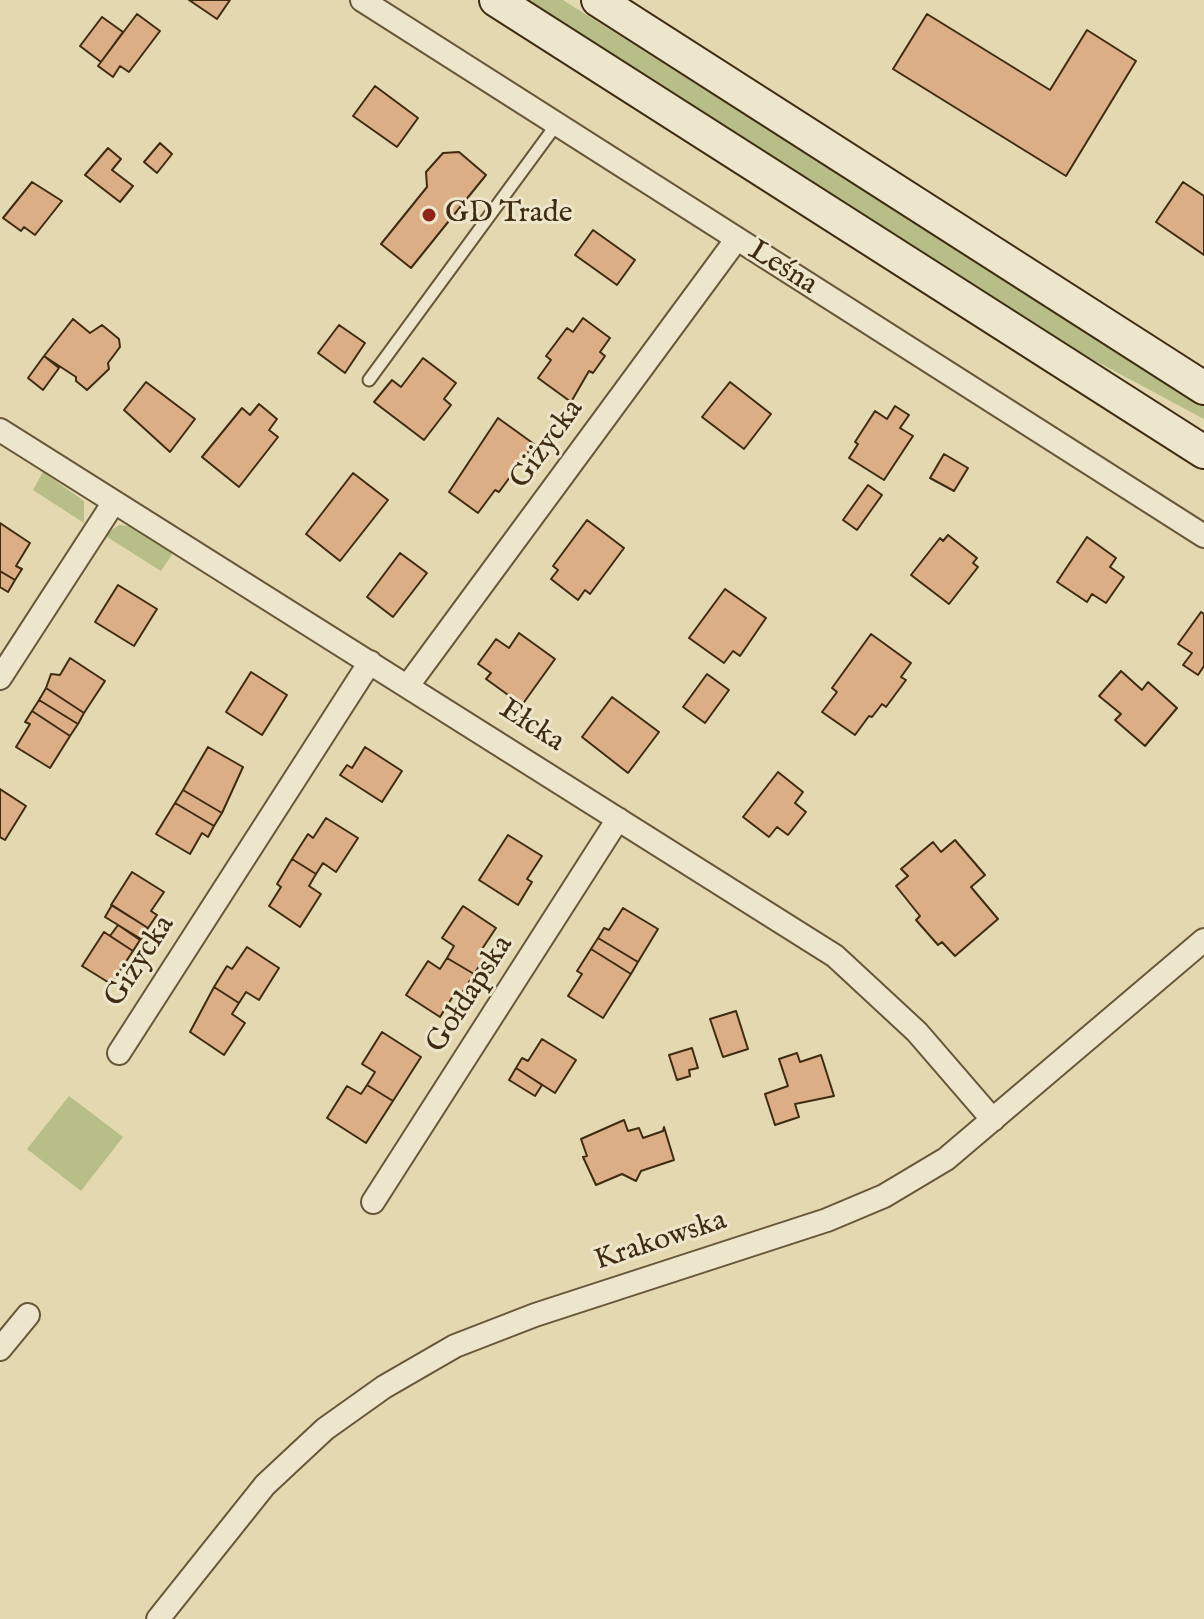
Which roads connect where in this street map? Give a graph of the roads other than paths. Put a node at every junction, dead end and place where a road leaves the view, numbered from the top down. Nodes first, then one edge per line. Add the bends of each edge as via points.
1 (362, 0) edge
2 (496, 0) edge
3 (598, 0) edge
4 (556, 125) junction
5 (736, 240) junction
6 (369, 380) dead end
7 (1204, 388) edge
8 (0, 430) edge
9 (1204, 452) edge
10 (114, 502) junction
11 (1204, 536) edge
12 (370, 662) junction
13 (0, 678) edge
14 (409, 684) junction
15 (618, 819) junction
16 (1204, 940) edge
17 (119, 1053) dead end
18 (993, 1120) junction
19 (373, 1202) dead end
20 (28, 1315) dead end
21 (0, 1349) edge
22 (158, 1619) edge

1 - 4 street, Leśna
2 - 9 main road
3 - 7 main road
4 - 5 street, Leśna
4 - 6 lane
5 - 11 street, Leśna
5 - 14 street, Giżycka
8 - 10 street, Ełcka
10 - 12 street, Ełcka
10 - 13 street
12 - 14 street, Ełcka
12 - 17 street, Giżycka
14 - 15 street, Ełcka
15 - 18 street, Ełcka via 835,956 917,1032
15 - 19 street, Gołdapska
16 - 18 street, Krakowska
18 - 22 street, Krakowska via 946,1159 884,1196 469,1340 384,1387 325,1429 265,1485
20 - 21 street

